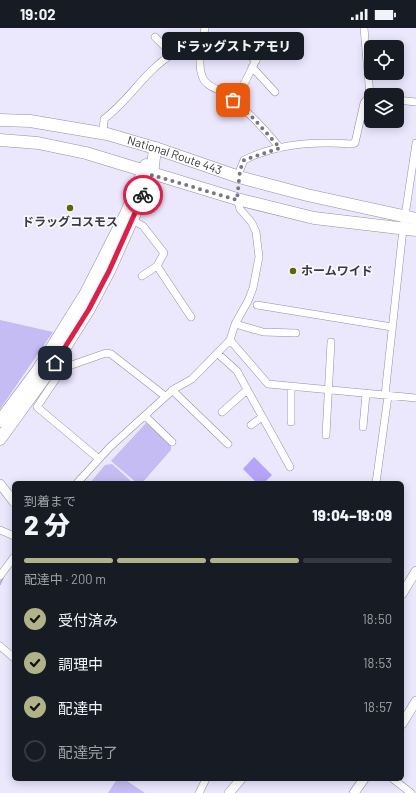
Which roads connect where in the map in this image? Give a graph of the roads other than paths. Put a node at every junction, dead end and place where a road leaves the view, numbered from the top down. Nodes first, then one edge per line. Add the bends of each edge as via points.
1 (205, 28) edge
2 (364, 28) edge
3 (155, 37) dead end
4 (200, 49) junction
5 (247, 52) dead end
6 (172, 54) junction
7 (255, 62) junction
8 (370, 88) edge
9 (275, 92) dead end
10 (233, 100) junction
11 (404, 101) edge
12 (416, 102) edge
13 (364, 103) edge
14 (0, 120) edge
15 (70, 128) junction
16 (103, 134) junction
17 (0, 140) edge
18 (416, 144) edge
19 (155, 148) junction
20 (280, 148) junction
21 (66, 149) junction
22 (147, 173) junction
23 (239, 177) junction
24 (237, 200) junction
25 (132, 220) junction
26 (408, 222) edge
27 (416, 230) edge
28 (157, 266) junction
29 (142, 276) dead end
30 (257, 305) dead end
31 (191, 317) dead end
32 (235, 324) junction
33 (392, 327) junction
34 (296, 333) dead end
35 (230, 340) junction
36 (331, 342) dead end
37 (217, 353) junction
38 (59, 365) junction
39 (291, 387) junction
40 (172, 390) junction
41 (247, 390) junction
42 (328, 390) junction
43 (366, 394) junction
44 (387, 395) junction
45 (165, 396) junction
46 (416, 398) edge
47 (222, 412) dead end
48 (145, 416) junction
49 (262, 417) junction
50 (0, 421) edge
51 (291, 422) dead end
52 (251, 425) dead end
53 (363, 427) dead end
54 (326, 435) dead end
55 (0, 439) edge
56 (172, 442) dead end
57 (228, 444) dead end
58 (99, 458) junction
59 (290, 467) dead end
60 (79, 481) edge
61 (376, 481) edge
62 (0, 484) edge
63 (12, 499) edge
64 (0, 530) edge
65 (12, 535) edge
66 (12, 560) edge
67 (416, 572) edge
68 (0, 576) edge
69 (404, 591) edge
70 (0, 646) edge
71 (12, 656) edge
72 (416, 701) edge
73 (404, 721) edge
74 (205, 781) edge
75 (239, 781) edge
76 (363, 781) edge
77 (396, 781) edge
78 (199, 793) edge
79 (229, 793) edge
80 (354, 793) edge
81 (411, 793) edge

1 - 4 street
2 - 8 street
3 - 6 street
4 - 6 street
4 - 10 street via 201,69 205,82
5 - 7 street
6 - 16 street via 104,119
7 - 9 street
7 - 10 street via 243,89
10 - 20 street
11 - 12 street
13 - 20 street via 353,144
14 - 15 highway, National Route 443 via 30,121
15 - 16 highway, National Route 443
15 - 21 highway
16 - 19 highway, National Route 443
17 - 21 highway, National Route 443 via 38,143
18 - 26 street
19 - 22 highway
19 - 23 highway, National Route 443
20 - 23 street via 244,160
21 - 22 highway, National Route 443
22 - 24 highway, National Route 443
22 - 25 highway
22 - 50 highway via 86,293 38,370
23 - 24 highway
23 - 26 highway, National Route 443
24 - 26 highway, National Route 443 via 314,218
24 - 32 street via 240,209 256,232 259,257 251,294
25 - 28 street via 143,226 164,253
25 - 38 highway via 109,271
26 - 27 highway, National Route 443
26 - 33 street
28 - 29 street
28 - 31 street
30 - 33 street
32 - 34 street via 264,332
32 - 35 street
33 - 44 street
35 - 37 street
35 - 39 street via 268,384
36 - 42 street
37 - 40 street via 192,379
37 - 41 street via 237,371
38 - 45 street via 106,353 111,354
38 - 55 highway
38 - 58 street via 37,408
39 - 42 street
39 - 51 street
40 - 45 street
40 - 57 street
41 - 47 street
41 - 49 street
42 - 43 street
42 - 54 street
43 - 44 street
43 - 53 street
44 - 46 street
44 - 61 street
45 - 48 street
48 - 56 street
48 - 58 street
49 - 52 street
49 - 59 street
58 - 60 street
62 - 63 street
64 - 65 street
66 - 68 street
67 - 69 street
70 - 71 street
72 - 73 street
74 - 78 street
75 - 79 street
76 - 80 street
77 - 81 street

